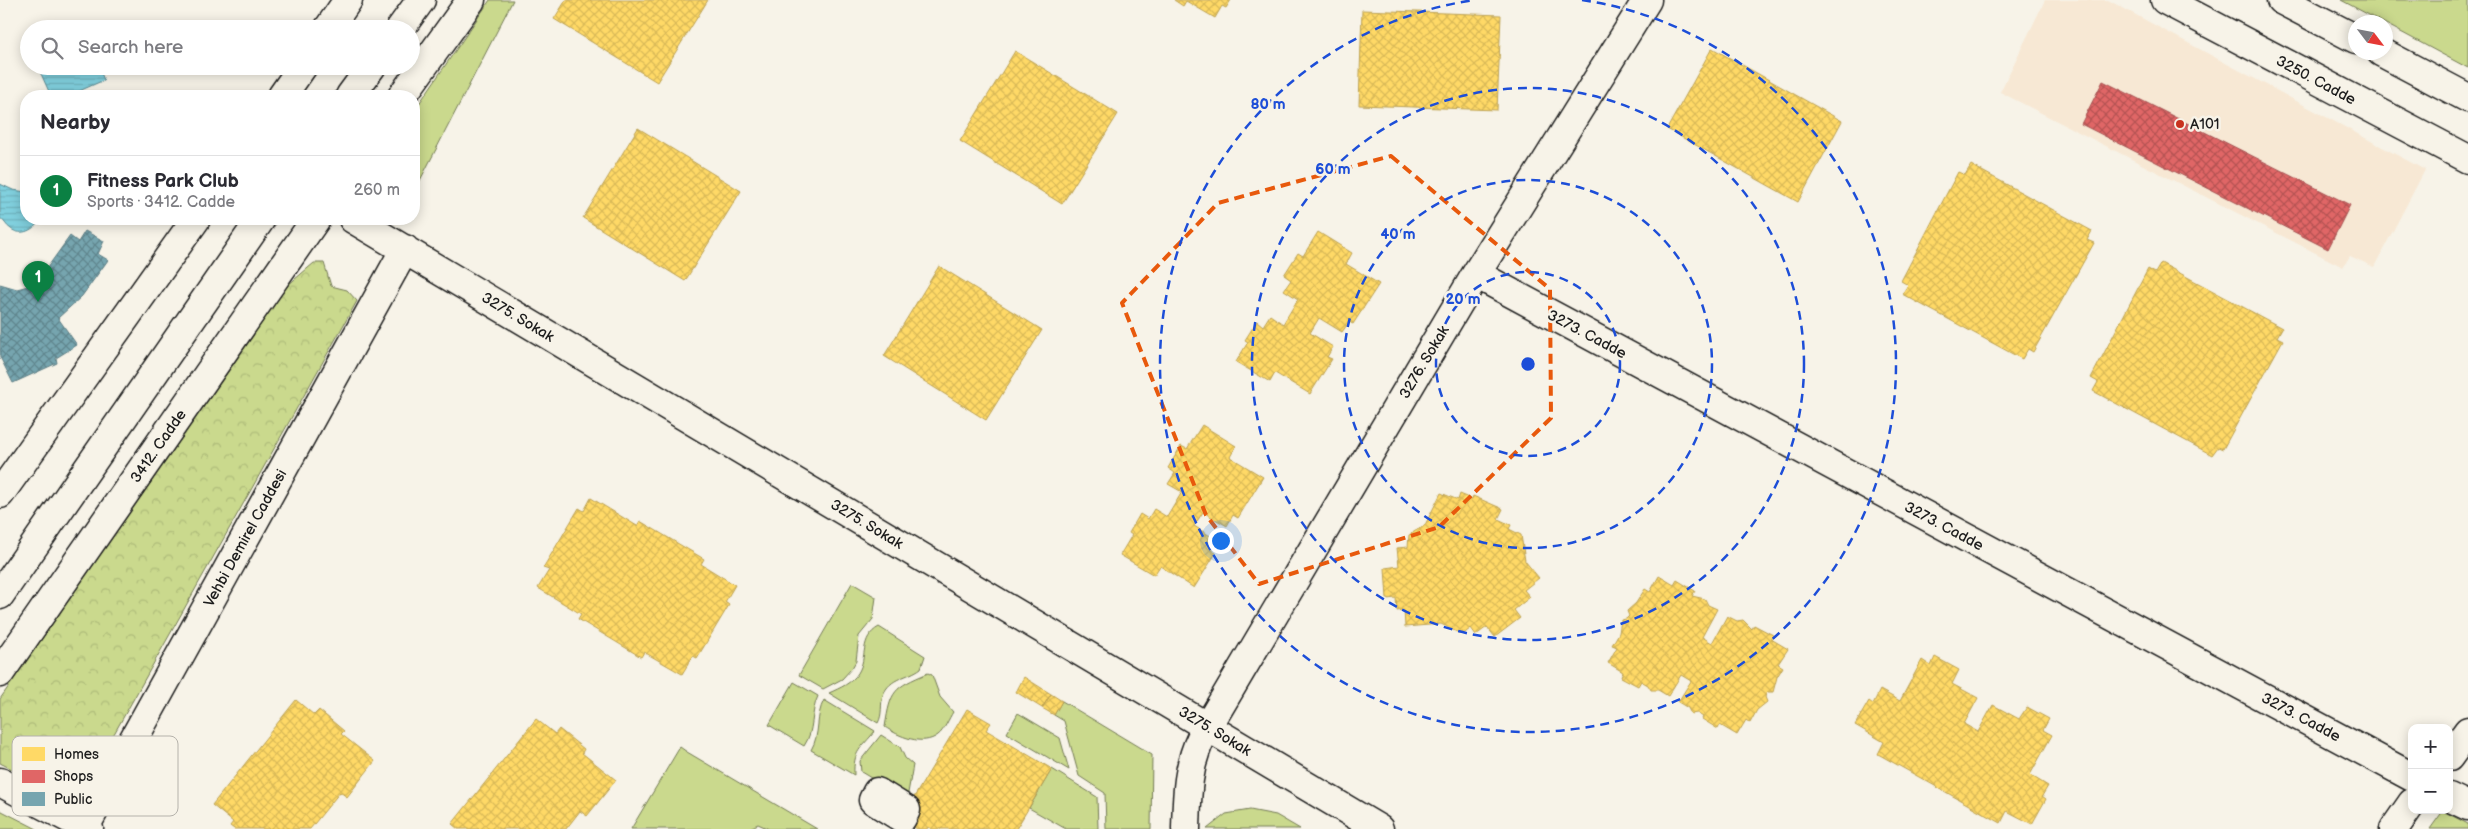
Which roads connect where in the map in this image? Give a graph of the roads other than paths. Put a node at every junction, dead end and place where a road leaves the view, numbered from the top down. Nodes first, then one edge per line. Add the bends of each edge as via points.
1 (348, 0) edge
2 (421, 0) edge
3 (470, 0) edge
4 (1647, 0) edge
5 (2165, 0) edge
6 (2281, 0) edge
7 (334, 20) edge
8 (407, 20) edge
9 (2348, 35) edge
10 (2393, 58) edge
11 (420, 71) edge
12 (297, 75) edge
13 (365, 75) edge
14 (417, 75) edge
15 (286, 90) edge
16 (354, 90) edge
17 (406, 90) edge
18 (2468, 98) edge
19 (2468, 159) edge
20 (192, 225) edge
21 (257, 225) edge
22 (312, 225) edge
23 (364, 225) edge
24 (405, 250) junction
25 (1476, 274) junction
26 (0, 494) edge
27 (0, 595) edge
28 (0, 672) edge
29 (1208, 727) junction
30 (2468, 731) edge
31 (138, 736) edge
32 (2453, 752) edge
33 (2408, 775) edge
34 (0, 782) edge
35 (12, 788) edge
36 (2453, 799) edge
37 (2468, 806) edge
38 (2408, 809) edge
39 (64, 816) edge
40 (94, 816) edge
41 (87, 828) edge
42 (1186, 829) edge
43 (1379, 829) edge
44 (2394, 829) edge

1 - 7 street
2 - 8 street
3 - 11 street
4 - 25 street, 3276. Sokak
5 - 19 street, 3250. Cadde
6 - 9 street
10 - 18 street
12 - 15 street
13 - 16 street
14 - 17 street
20 - 26 street
21 - 27 street
22 - 28 street, 3412. Cadde
23 - 24 street, 3275. Sokak
24 - 29 street, 3275. Sokak
24 - 31 street, Vehbi Demirel Caddesi
25 - 29 street, 3276. Sokak
25 - 33 street, 3273. Cadde
29 - 42 street, 3276. Sokak via 1190,767
29 - 43 street, 3275. Sokak
30 - 32 street
34 - 35 street
36 - 37 street
38 - 44 street
39 - 41 street
40 - 41 street, Vehbi Demirel Caddesi

